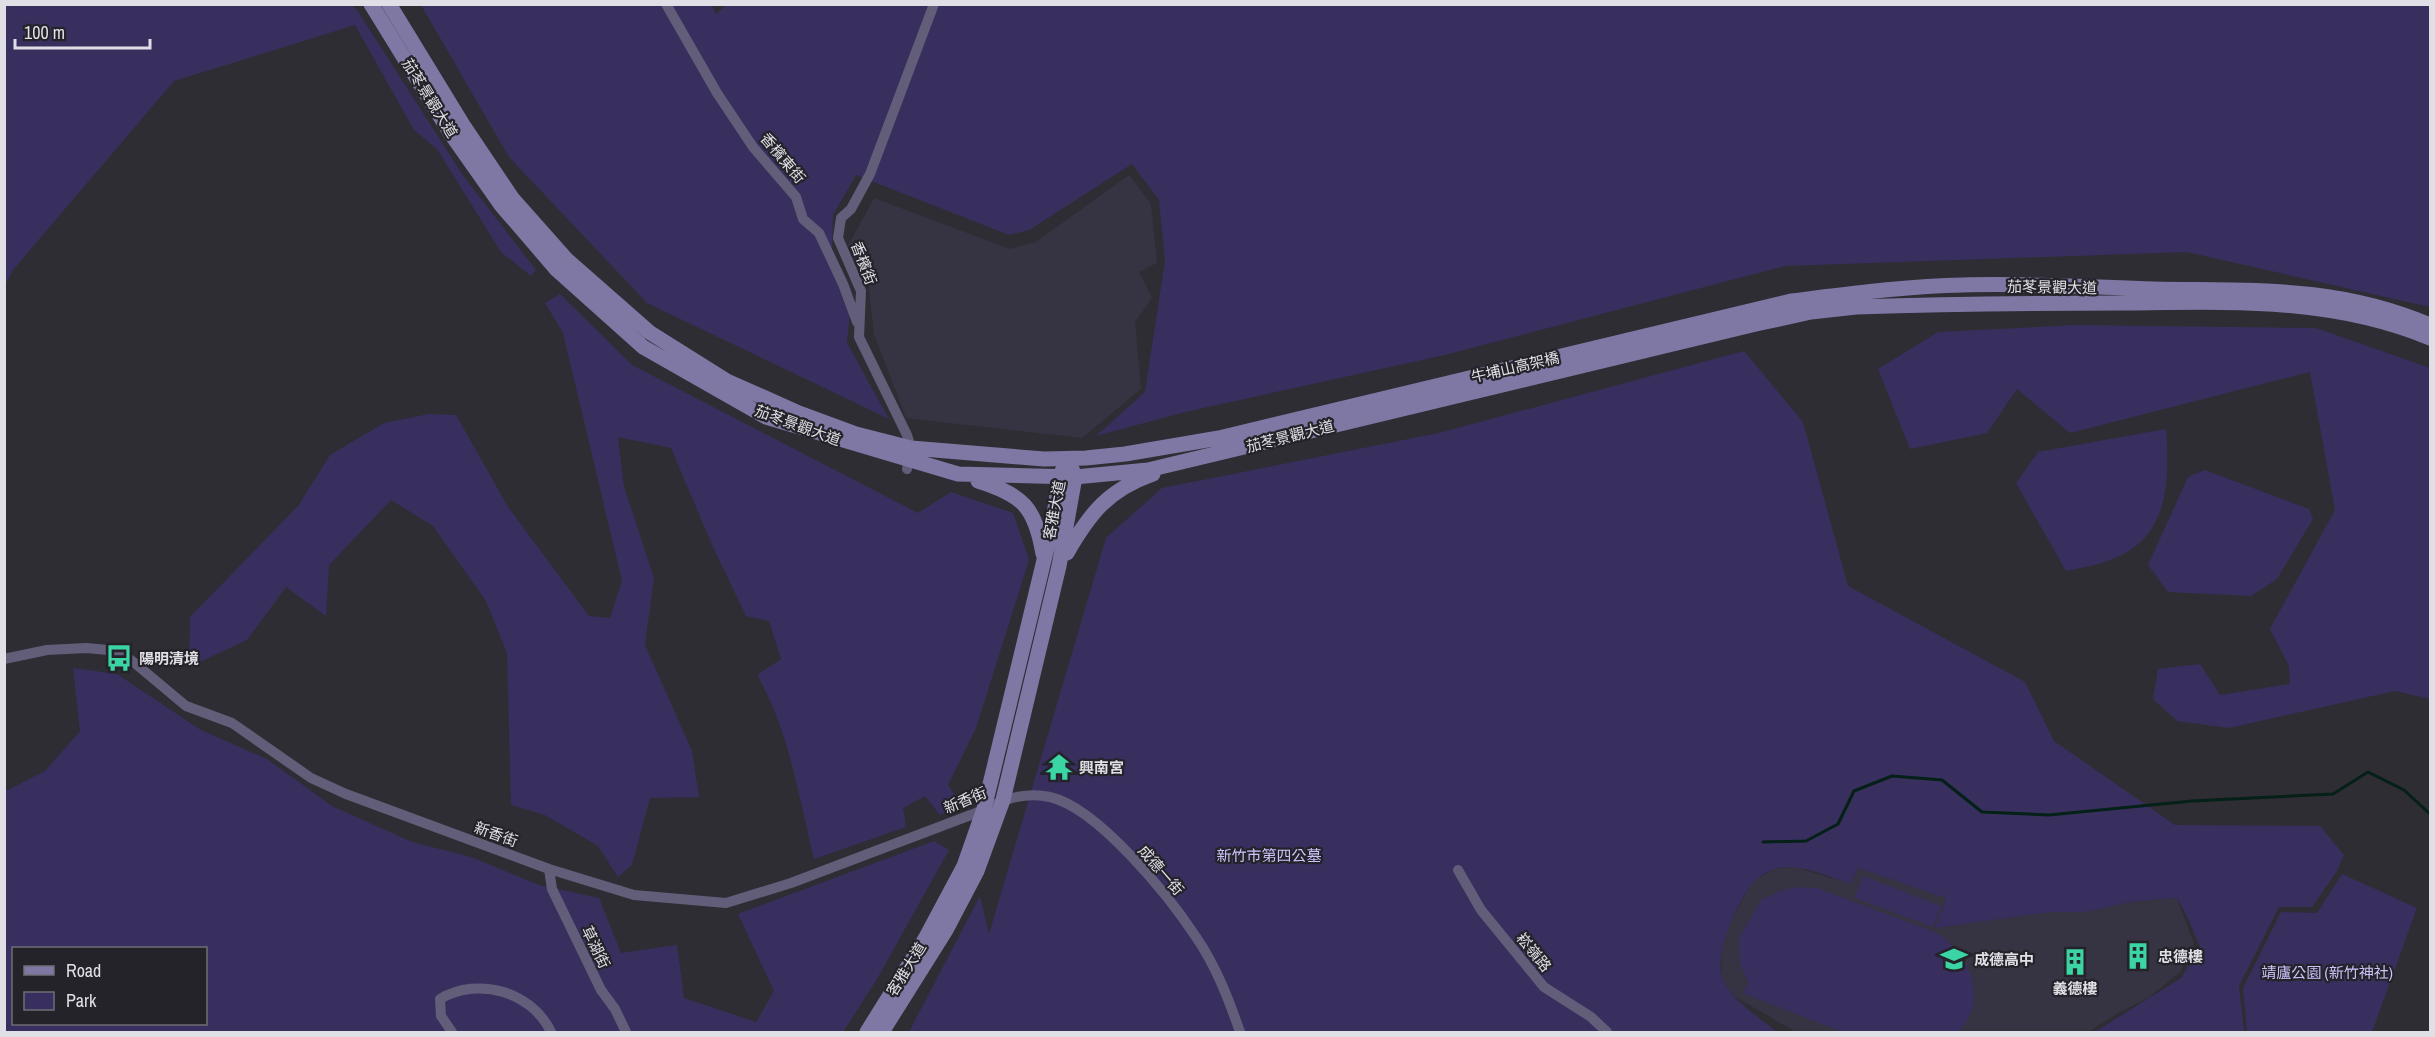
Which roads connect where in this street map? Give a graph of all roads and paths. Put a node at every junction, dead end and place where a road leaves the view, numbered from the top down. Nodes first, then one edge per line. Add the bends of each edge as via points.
1 (371, 4) edge
2 (389, 4) edge
3 (666, 4) edge
4 (934, 4) edge
5 (2430, 325) edge
6 (1673, 329) joint
7 (860, 337) junction
8 (2430, 338) edge
9 (1677, 344) joint
10 (1360, 411) junction
11 (1069, 458) junction
12 (909, 459) junction
13 (1185, 462) junction
14 (958, 474) junction
15 (1067, 476) junction
16 (1044, 560) junction
17 (1059, 566) junction
18 (4, 659) edge
19 (1003, 800) junction
20 (984, 809) junction
21 (549, 869) junction
22 (1458, 870) dead end
23 (452, 1032) edge
24 (551, 1032) edge
25 (626, 1032) edge
26 (867, 1032) edge
27 (882, 1032) edge
28 (1240, 1032) edge
29 (1607, 1032) edge

1 - 12 street, 茄苳景觀大道 via 451,134 501,205 557,270 643,346 766,417
2 - 12 street, 茄苳景觀大道 via 512,198 567,260 640,324 727,381
3 - 7 street, 香檳東街 via 753,147 796,197 803,219 819,232 850,302
4 - 7 street, 香檳街 via 870,174 839,226 838,238 861,291
5 - 6 street, 茄苳景觀大道 via 2384,307 2307,292 1962,285 1791,302
6 - 10 street, 牛埔山高架橋
7 - 12 street, 香檳街 via 907,435
8 - 9 street, 茄苳景觀大道 via 2379,319 2305,306 1962,304 1811,312
9 - 10 street, 牛埔山高架橋
10 - 11 street, 茄苳景觀大道 via 1125,454
10 - 13 street, 茄苳景觀大道
11 - 12 street, 茄苳景觀大道
11 - 15 street, 客雅大道
12 - 14 street, 茄苳景觀大道
13 - 15 street, 茄苳景觀大道 via 1148,470
13 - 17 street via 1140,478 1100,505
14 - 15 street, 茄苳景觀大道
14 - 16 street via 1017,496 1030,509 1038,526
15 - 16 street, 客雅大道
15 - 17 street, 客雅大道
16 - 20 street, 客雅大道
17 - 19 street, 客雅大道
18 - 21 street, 新香街 via 47,650 108,650 131,660 186,706 232,723 311,778
19 - 20 street, 新香街
19 - 27 street, 客雅大道 via 976,871 946,930
19 - 28 street, 成德一街 via 1033,795 1052,798 1101,828 1159,889 1197,938 1226,994
20 - 21 street, 新香街 via 791,883 726,903 634,895
20 - 26 street, 客雅大道 via 964,866 925,939
21 - 25 street, 草湖街 via 552,889
22 - 29 street, 崧嶺路 via 1481,910 1544,987
23 - 24 street via 441,1016 440,999 453,991 474,987 495,989 523,1001 544,1017

